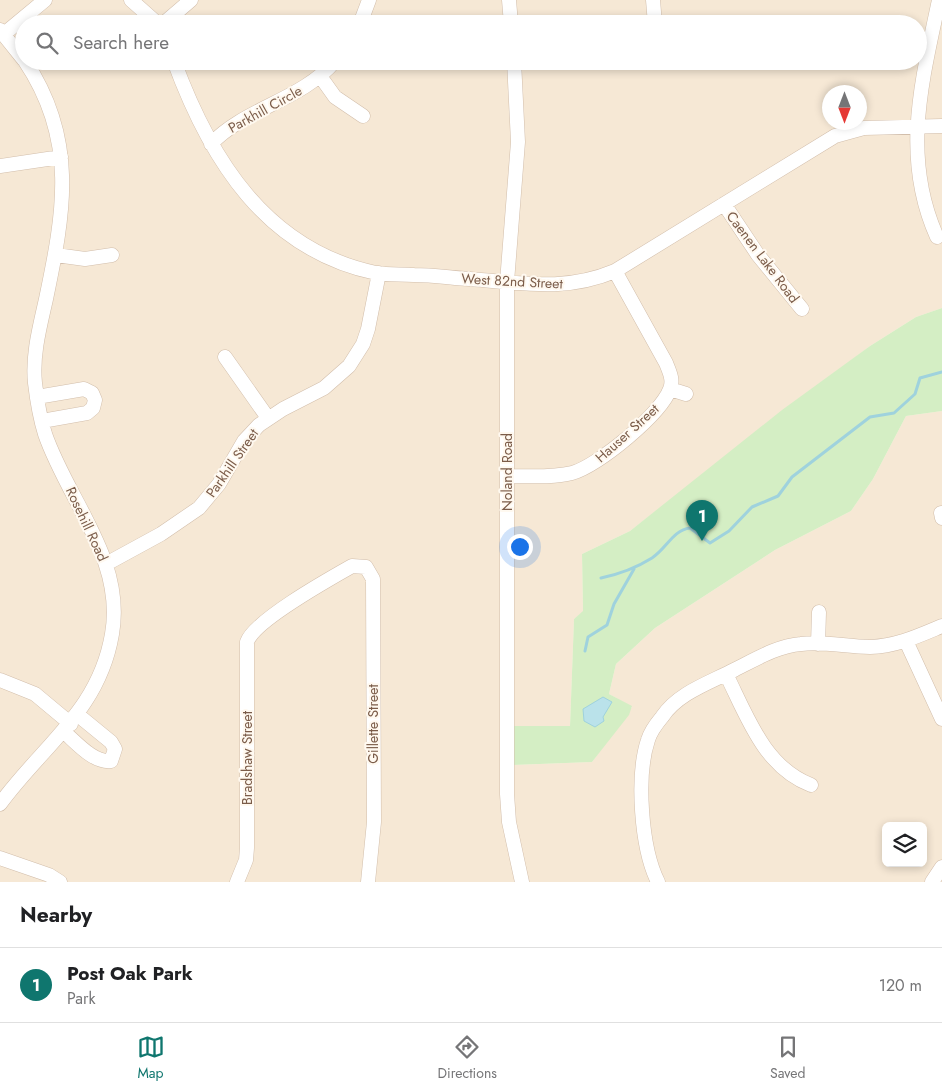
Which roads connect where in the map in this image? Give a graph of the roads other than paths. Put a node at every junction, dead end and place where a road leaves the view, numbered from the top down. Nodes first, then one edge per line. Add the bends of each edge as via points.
1 (45, 0) edge
2 (130, 0) edge
3 (191, 0) edge
4 (369, 0) edge
5 (509, 0) edge
6 (653, 0) edge
7 (939, 0) edge
8 (25, 15) edge
9 (148, 15) edge
10 (174, 15) edge
11 (363, 15) edge
12 (510, 15) edge
13 (654, 15) edge
14 (15, 22) edge
15 (2, 32) edge
16 (15, 49) edge
17 (927, 56) edge
18 (30, 70) edge
19 (177, 70) edge
20 (326, 70) edge
21 (514, 70) edge
22 (924, 70) edge
23 (320, 76) junction
24 (363, 116) dead end
25 (916, 126) junction
26 (942, 126) edge
27 (211, 144) junction
28 (61, 157) junction
29 (0, 166) edge
30 (724, 204) junction
31 (937, 237) dead end
32 (56, 255) junction
33 (112, 255) dead end
34 (616, 271) junction
35 (379, 273) junction
36 (507, 282) junction
37 (802, 309) dead end
38 (225, 357) dead end
39 (670, 389) junction
40 (686, 394) dead end
41 (37, 397) junction
42 (268, 418) junction
43 (42, 421) junction
44 (507, 476) junction
45 (106, 564) junction
46 (366, 568) joint
47 (819, 612) dead end
48 (942, 626) edge
49 (906, 641) junction
50 (818, 644) junction
51 (726, 674) junction
52 (0, 680) edge
53 (942, 719) edge
54 (71, 723) junction
55 (811, 786) dead end
56 (0, 804) edge
57 (0, 858) edge
58 (942, 867) edge
59 (60, 882) edge
60 (237, 882) edge
61 (368, 882) edge
62 (522, 882) edge
63 (658, 882) edge
64 (932, 882) edge

1 - 8 street
2 - 9 street
3 - 10 street
4 - 11 street
5 - 12 street
6 - 13 street
7 - 17 street
14 - 15 street
15 - 16 street, Rosehill Road
18 - 28 street, Rosehill Road via 54,121
19 - 27 street, West 82nd Street via 193,111
20 - 23 street, Parkhill Circle
21 - 36 street, Noland Road via 518,142
22 - 25 street
23 - 24 street via 335,97
23 - 27 street, Parkhill Circle via 222,133
25 - 26 street, West 82nd Street
25 - 30 street, West 82nd Street via 864,128 835,136
25 - 31 street via 922,191
27 - 35 street, West 82nd Street via 243,191 282,229 326,256
28 - 29 street
28 - 32 street, Rosehill Road via 64,193
30 - 34 street, West 82nd Street
30 - 37 street, Caenen Lake Road via 758,255
32 - 33 street via 85,259
32 - 41 street, Rosehill Road via 37,340
34 - 36 street, West 82nd Street via 575,284 552,286
34 - 39 street via 666,363 672,377
35 - 36 street, West 82nd Street
35 - 42 street, Parkhill Street via 368,329 349,366 324,388
36 - 44 street, Noland Road
38 - 42 street
39 - 40 street
39 - 44 street, Hauser Street via 655,412 602,459 587,468 554,475
41 - 43 street, Rosehill Road
41 - 43 street via 84,389 92,393 94,400 93,408 87,412
42 - 45 street, Parkhill Street via 244,441 199,508 161,534
43 - 45 street, Rosehill Road via 54,454
44 - 62 street, Noland Road via 508,822
45 - 54 street, Rosehill Road via 112,592 112,633 99,680
46 - 60 street, Bradshaw Street via 352,566 250,633 247,642 247,848
46 - 61 street, Gillette Street via 373,579 374,822
47 - 50 street
48 - 49 street
49 - 50 street via 870,647
49 - 53 street
50 - 51 street via 777,649
51 - 55 street via 775,762
51 - 63 street via 683,696 662,716 648,738 643,769 643,814 650,863
52 - 54 street via 35,694
54 - 56 street, Rosehill Road
57 - 59 street
58 - 64 street

